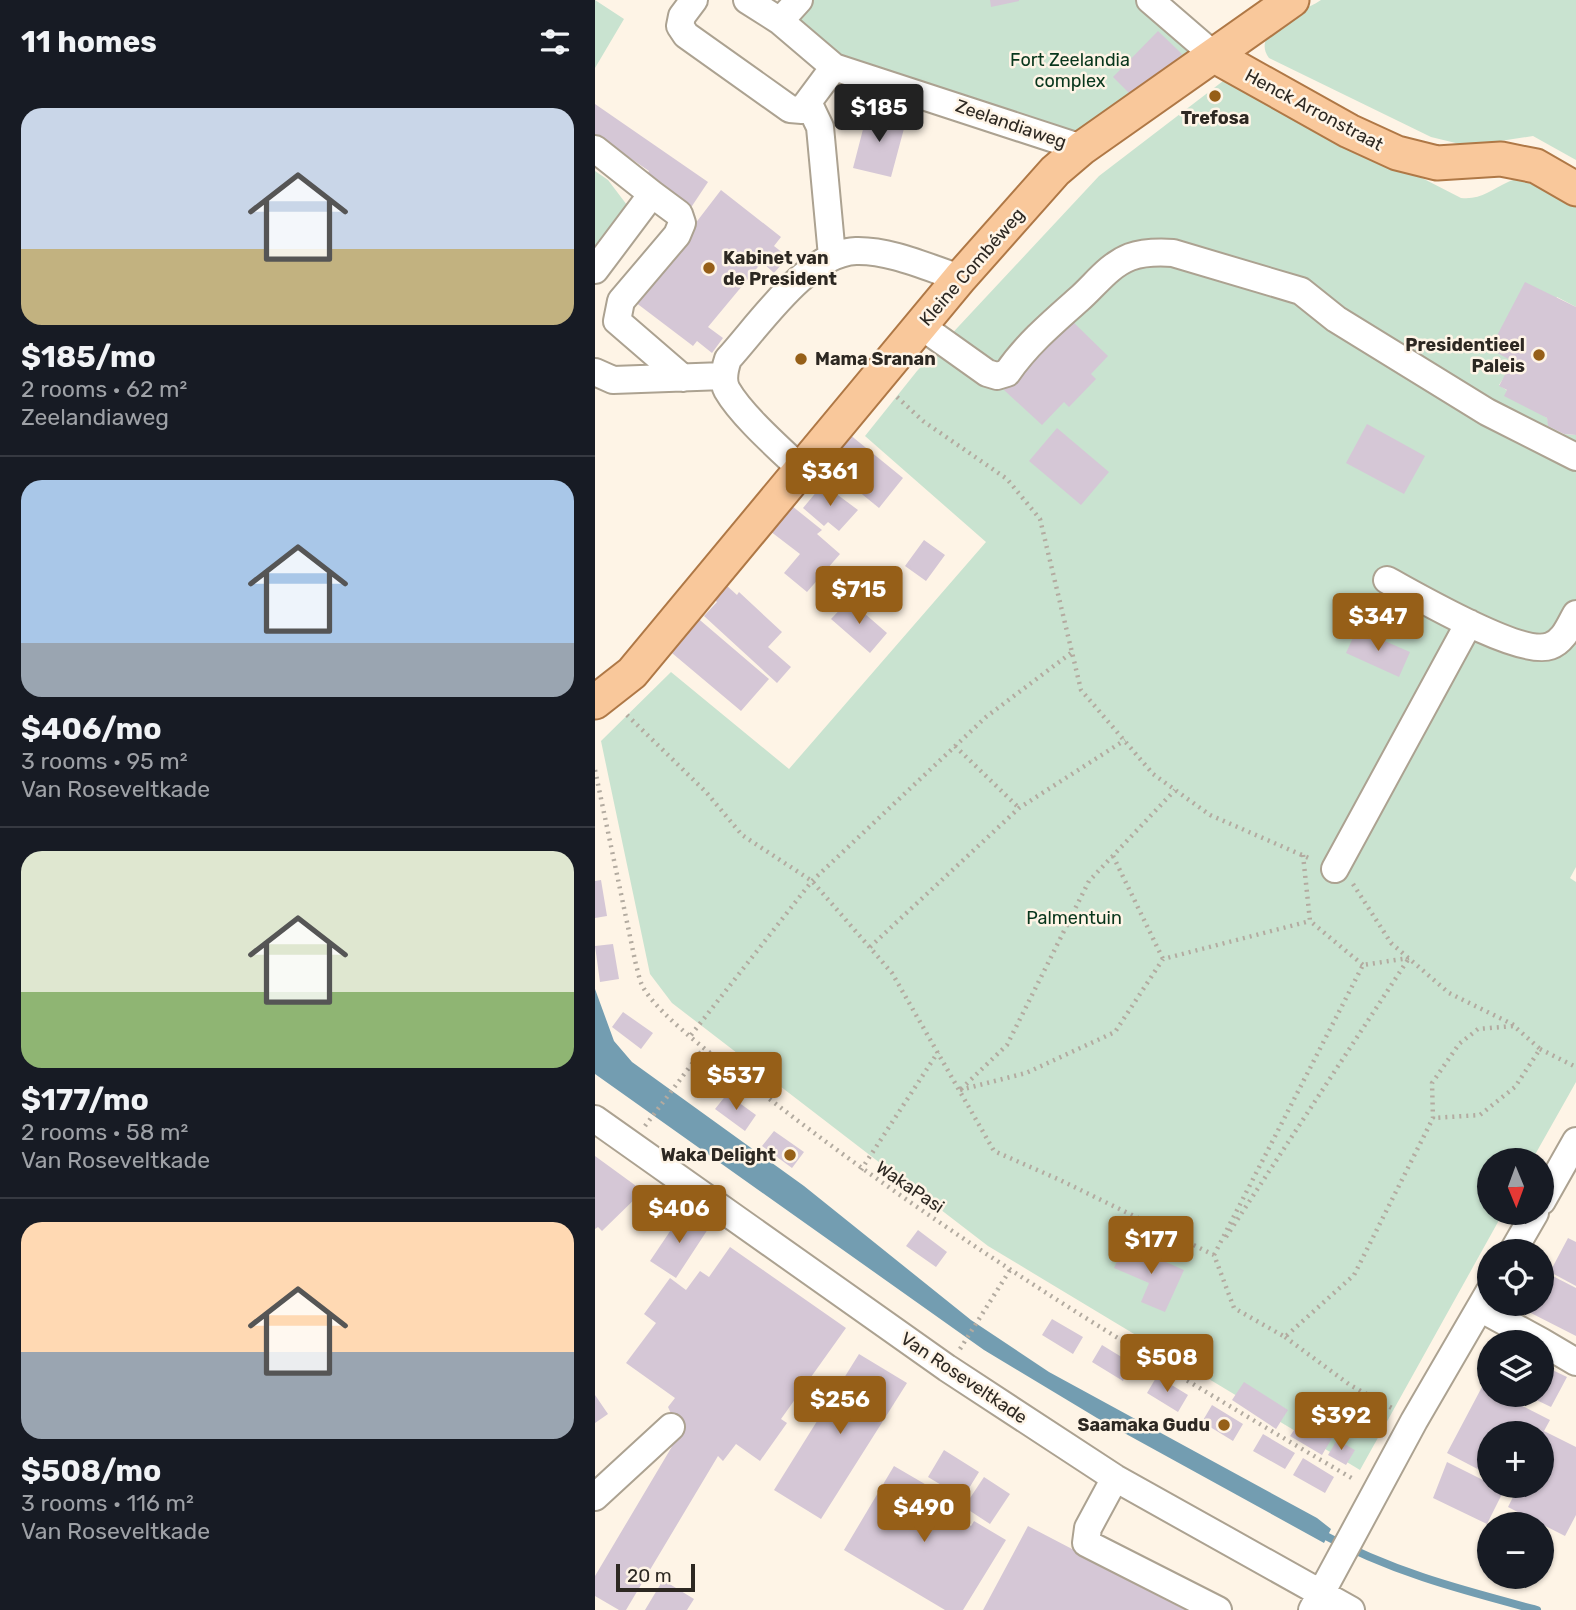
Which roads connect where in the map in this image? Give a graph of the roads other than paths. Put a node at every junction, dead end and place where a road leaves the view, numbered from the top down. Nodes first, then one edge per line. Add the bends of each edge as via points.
1 (695, 0) edge
2 (747, 0) edge
3 (799, 0) edge
4 (1150, 0) edge
5 (1292, 0) edge
6 (780, 21) junction
7 (1215, 56) junction
8 (834, 67) junction
9 (809, 104) junction
10 (1082, 148) junction
11 (600, 163) edge
12 (1576, 189) edge
13 (653, 194) junction
14 (832, 256) junction
15 (595, 270) edge
16 (595, 278) edge
17 (960, 278) junction
18 (621, 301) junction
19 (921, 326) junction
20 (595, 372) edge
21 (724, 376) junction
22 (683, 378) junction
23 (1576, 457) edge
24 (802, 470) junction
25 (1387, 580) dead end
26 (1576, 614) edge
27 (1469, 623) junction
28 (601, 698) edge
29 (1335, 869) road end
30 (595, 1119) edge
31 (1576, 1141) edge
32 (1554, 1180) edge
33 (1477, 1314) edge
34 (1507, 1316) edge
35 (1526, 1330) edge
36 (1554, 1349) edge
37 (1576, 1362) edge
38 (671, 1427) dead end
39 (1115, 1478) junction
40 (595, 1497) edge
41 (1321, 1593) edge
42 (1217, 1610) edge
43 (1351, 1610) edge

1 - 9 street via 682,16 680,26 686,34 790,109 802,110
2 - 6 street, Zeelandiaweg
3 - 6 street
4 - 7 street
5 - 7 main road, Kleine Combéweg
6 - 8 street, Zeelandiaweg
7 - 10 main road, Kleine Combéweg
7 - 12 main road, Henck Arronstraat via 1397,153 1437,163 1500,159 1536,166
8 - 9 street
8 - 10 street, Zeelandiaweg
9 - 14 street via 820,127
10 - 17 main road, Kleine Combéweg
11 - 13 street
13 - 15 street
13 - 18 street via 679,214 682,223
14 - 17 street via 859,251
14 - 21 street via 813,266 728,359
16 - 18 street
17 - 19 main road, Kleine Combéweg
18 - 22 street via 617,321
19 - 23 street via 997,376 1007,373 1059,313 1102,275 1128,258 1151,251 1173,253 1301,291 1336,319 1486,412
19 - 24 main road, Kleine Combéweg
20 - 22 street via 613,380
21 - 22 street
21 - 24 street via 726,389
24 - 28 main road, Kleine Combéweg via 632,673
25 - 27 street
26 - 27 street via 1562,639 1543,648 1520,645
27 - 29 street
30 - 39 street, Van Roseveltkade via 947,1368
31 - 32 street
33 - 41 street
34 - 35 street
36 - 37 street
38 - 40 street
39 - 41 street, Van Roseveltkade
39 - 42 street via 1088,1528 1086,1543
41 - 43 street, Van Roseveltkade

